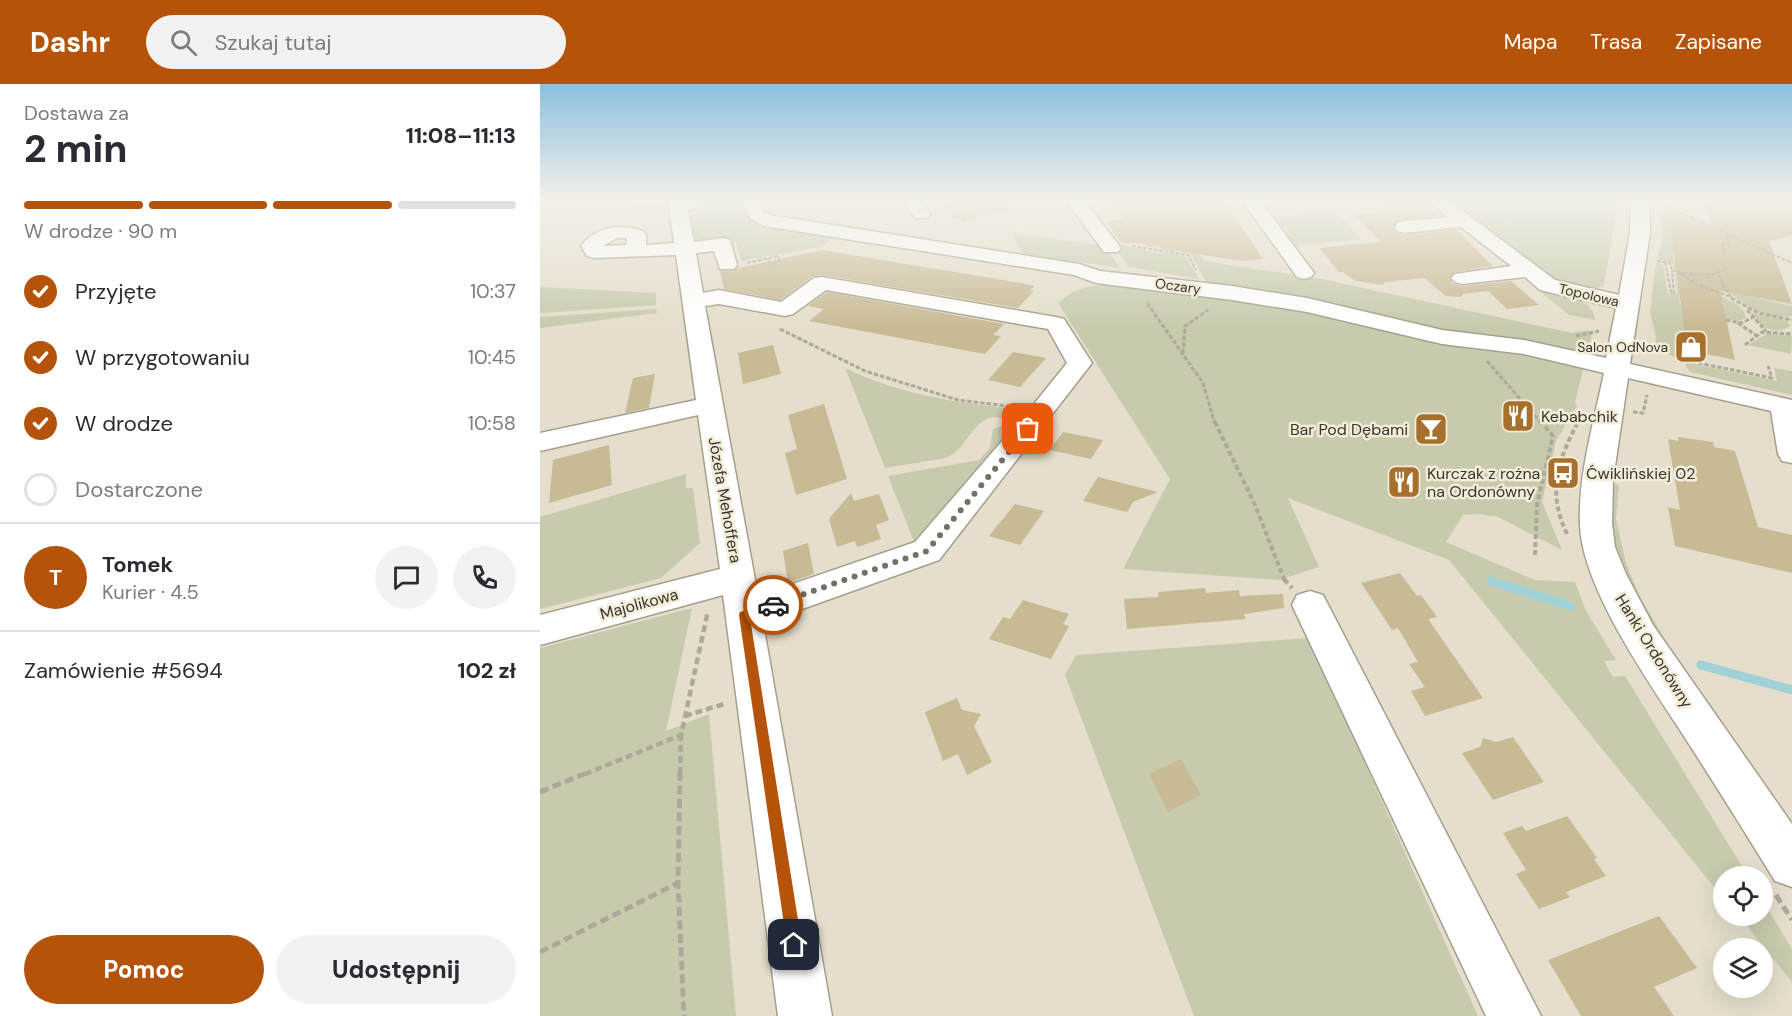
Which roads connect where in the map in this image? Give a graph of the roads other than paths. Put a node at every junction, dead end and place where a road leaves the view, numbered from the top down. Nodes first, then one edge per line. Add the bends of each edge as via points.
1 (683, 242) edge
2 (917, 242) edge
3 (1107, 242) edge
4 (1282, 242) edge
5 (1492, 242) edge
6 (1638, 242) edge
7 (1109, 245) road end
8 (685, 249) junction
9 (634, 251) dead end
10 (727, 265) dead end
11 (1527, 271) junction
12 (1304, 273) dead end
13 (1462, 278) dead end
14 (692, 302) junction
15 (1628, 304) junction
16 (1617, 368) junction
17 (709, 405) junction
18 (1788, 407) edge
19 (540, 442) edge
20 (1791, 447) edge
21 (731, 599) junction
22 (1310, 605) road end
23 (540, 630) edge
24 (1792, 864) edge
25 (805, 1016) edge
26 (1514, 1016) edge

1 - 8 street, Józefa Mehoffera
2 - 16 street, Oczary via 1079,270 1096,277 1308,305 1443,337 1524,347
3 - 7 street
4 - 12 street
5 - 11 street, Topolowa
6 - 15 street, Hanki Ordonówny
8 - 9 street
8 - 10 street via 723,244
8 - 14 street, Józefa Mehoffera
11 - 13 street
11 - 15 street, Topolowa via 1554,288
14 - 17 street, Józefa Mehoffera
14 - 21 street, Majolikowa via 720,297 785,309 822,283 1056,324 1080,363 927,551
15 - 16 street, Hanki Ordonówny
16 - 18 street, Oczary
16 - 24 street, Hanki Ordonówny via 1596,501 1602,556 1640,636
17 - 19 street
17 - 21 street, Józefa Mehoffera
18 - 20 street
21 - 23 street, Majolikowa
21 - 25 street, Józefa Mehoffera
22 - 26 street

